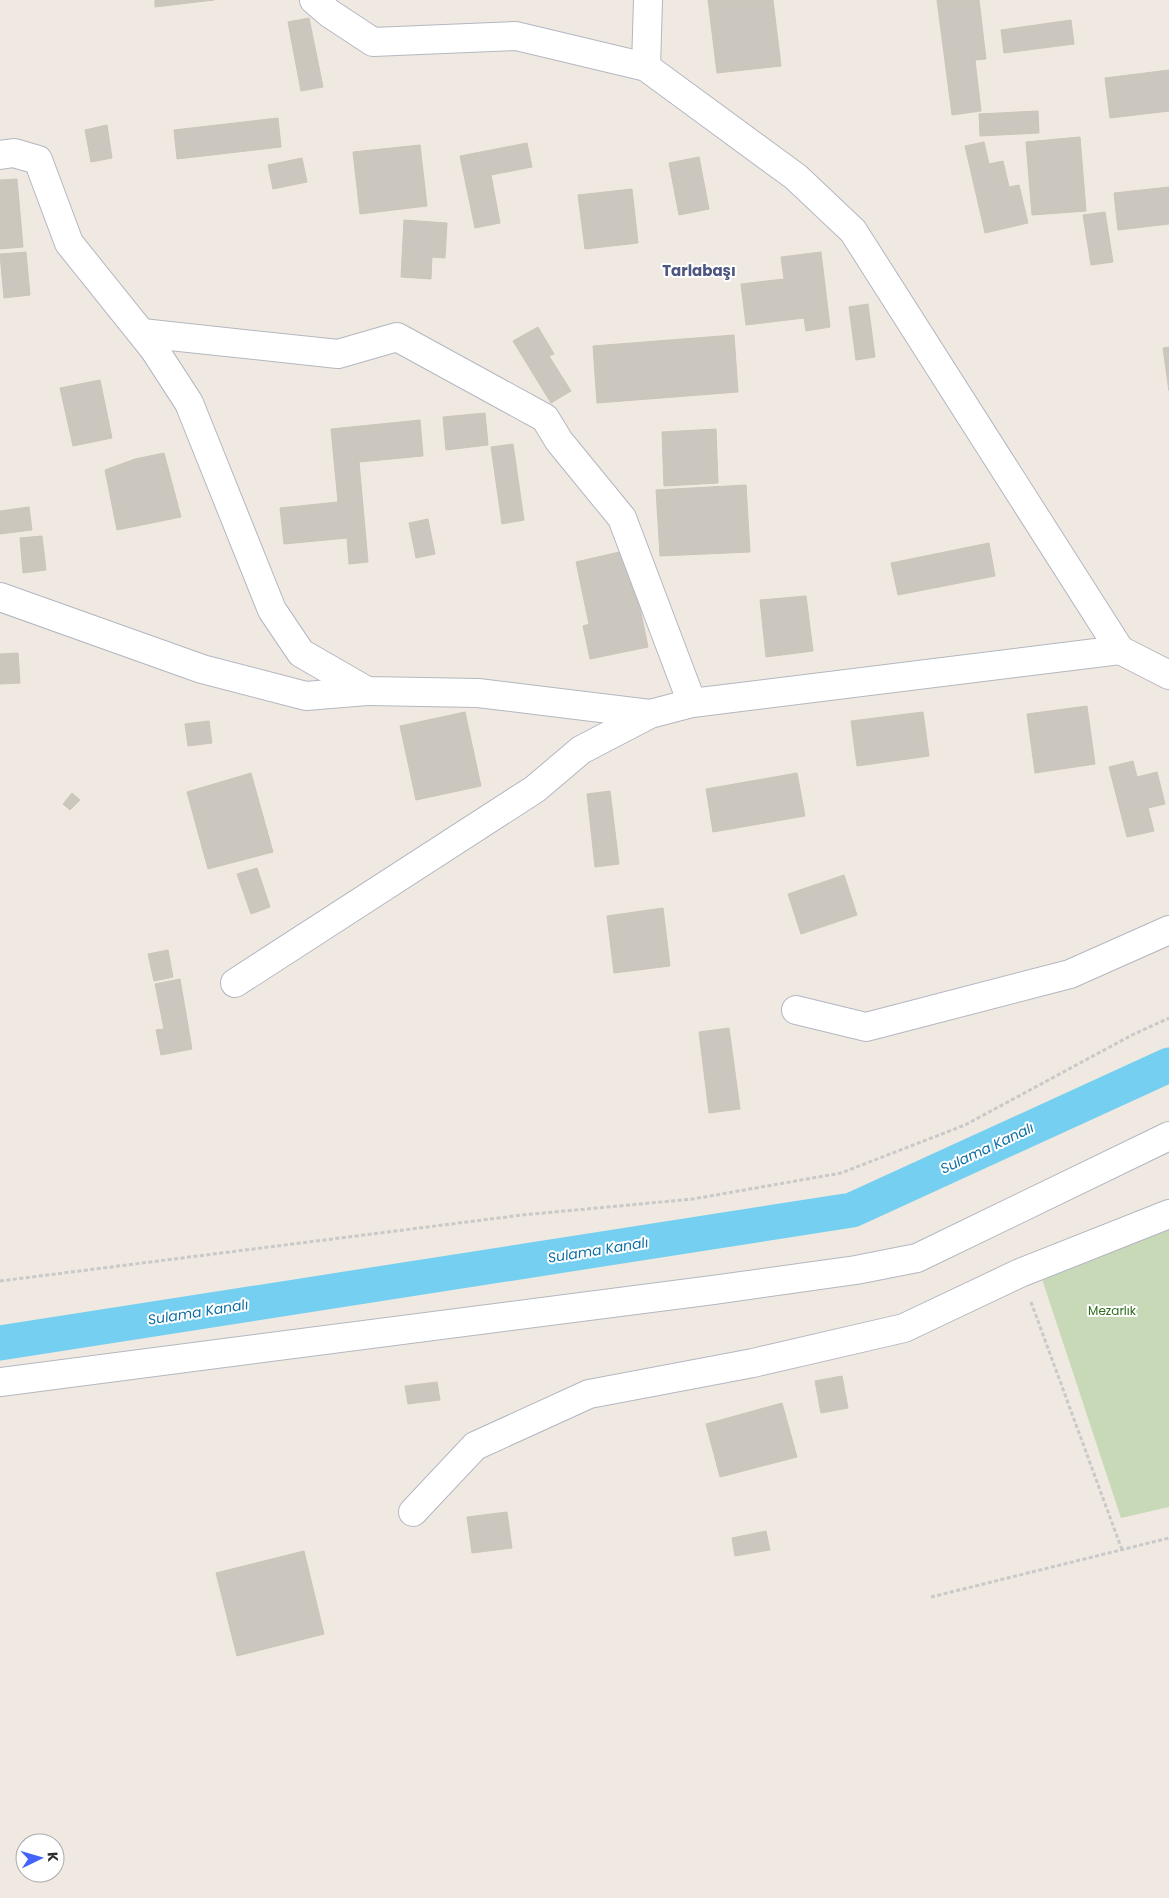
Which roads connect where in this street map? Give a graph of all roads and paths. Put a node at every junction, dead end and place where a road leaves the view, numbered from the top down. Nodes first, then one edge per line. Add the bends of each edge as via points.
1 (314, 0) edge
2 (648, 0) edge
3 (646, 67) junction
4 (0, 154) edge
5 (142, 334) junction
6 (0, 597) edge
7 (1120, 650) junction
8 (1169, 674) edge
9 (367, 691) junction
10 (692, 703) junction
11 (650, 714) junction
12 (1169, 930) edge
13 (235, 983) dead end
14 (796, 1010) dead end
15 (1169, 1018) edge
16 (1169, 1136) edge
17 (1169, 1214) edge
18 (1020, 1273) junction
19 (0, 1281) edge
20 (0, 1382) edge
21 (413, 1512) dead end
22 (1169, 1538) edge
23 (1122, 1550) junction
24 (931, 1597) dead end

1 - 3 street via 373,42 516,36
2 - 3 street
3 - 7 street via 796,177 853,231
4 - 5 street via 14,153 38,160 69,243
5 - 9 street via 189,403 272,610 301,653
5 - 10 street via 338,354 397,337 545,418 558,441 622,518
6 - 9 street via 202,669 306,696
7 - 8 street
7 - 10 street
9 - 11 street via 478,693
10 - 11 street
11 - 13 street via 581,750 535,789
12 - 14 street via 1070,974 866,1028
15 - 19 path via 965,1125 841,1173 693,1199 512,1217
16 - 20 street via 917,1258 713,1290
17 - 18 street
18 - 21 street via 904,1328 753,1363 589,1394 475,1446
18 - 23 path
22 - 23 path
23 - 24 path

